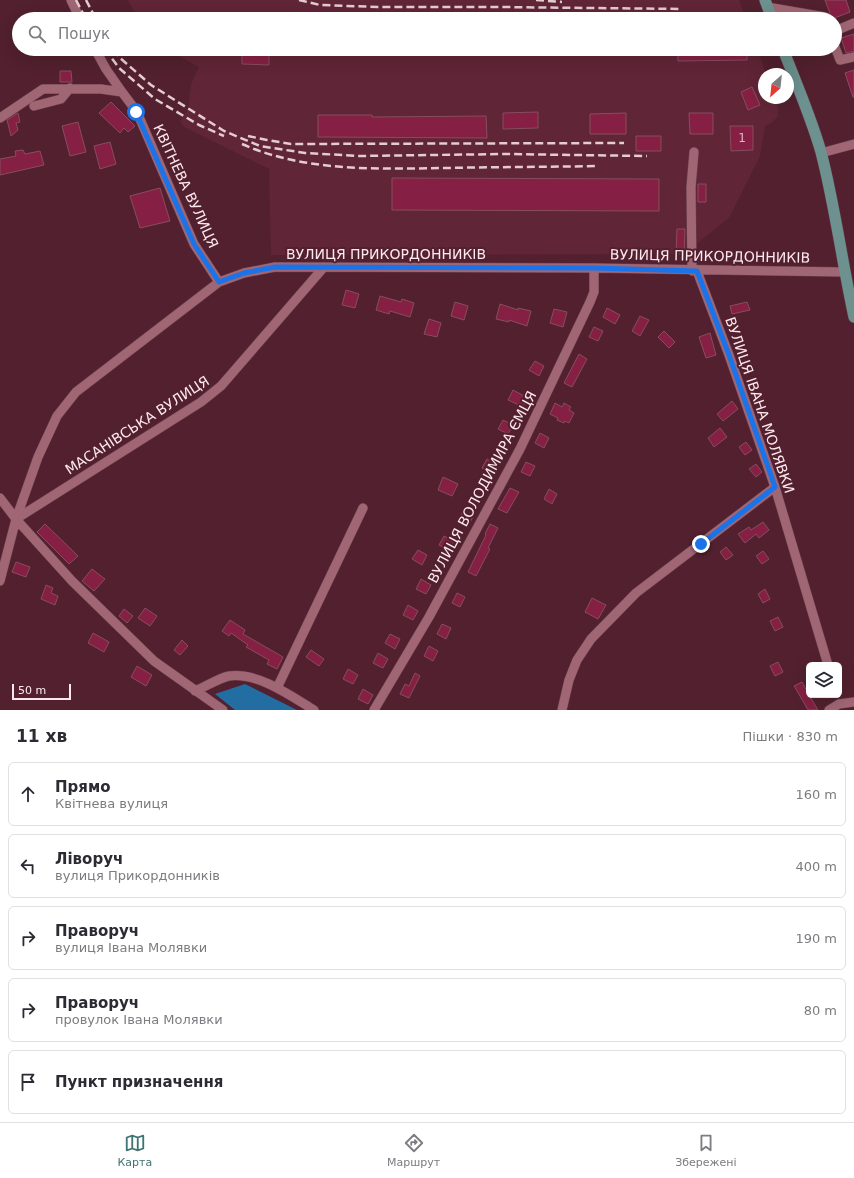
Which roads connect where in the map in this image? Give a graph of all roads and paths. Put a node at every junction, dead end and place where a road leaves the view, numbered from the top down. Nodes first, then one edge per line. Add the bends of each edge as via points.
1 (71, 0) edge
2 (766, 3) edge
3 (77, 12) edge
4 (804, 12) edge
5 (854, 24) edge
6 (842, 28) edge
7 (99, 56) edge
8 (786, 56) edge
9 (838, 56) edge
10 (854, 57) edge
11 (70, 88) junction
12 (122, 92) junction
13 (34, 106) dead end
14 (0, 118) edge
15 (854, 144) edge
16 (694, 152) dead end
17 (821, 152) junction
18 (324, 268) junction
19 (594, 268) junction
20 (695, 271) junction
21 (844, 272) junction
22 (219, 282) junction
23 (854, 317) edge
24 (775, 487) junction
25 (0, 498) edge
26 (363, 508) dead end
27 (16, 520) junction
28 (3, 553) edge
29 (0, 581) edge
30 (827, 662) edge
31 (277, 688) junction
32 (195, 691) junction
33 (854, 702) edge
34 (840, 707) edge
35 (223, 710) edge
36 (314, 710) edge
37 (374, 710) edge
38 (562, 710) edge
39 (829, 710) edge

1 - 3 street
2 - 4 street
5 - 6 street
7 - 12 street, КВІТНЕВА ВУЛИЦЯ
8 - 17 main road
9 - 10 street via 840,60
11 - 12 street
11 - 13 street via 61,99
11 - 14 street via 43,89
12 - 22 street, КВІТНЕВА ВУЛИЦЯ via 136,112 194,244
15 - 17 street
16 - 20 street via 691,187
17 - 21 main road
18 - 19 street, ВУЛИЦЯ ПРИКОРДОННИКІВ
18 - 22 street, ВУЛИЦЯ ПРИКОРДОННИКІВ via 275,267 244,273
18 - 27 street, МАСАНІВСЬКА ВУЛИЦЯ via 221,386 201,402
19 - 20 street, ВУЛИЦЯ ПРИКОРДОННИКІВ
19 - 37 street, ВУЛИЦЯ ВОЛОДИМИРА ЄМЦЯ via 594,292 590,302 520,449 430,617
20 - 21 street, ВУЛИЦЯ ПРИКОРДОННИКІВ
20 - 24 street, ВУЛИЦЯ ІВАНА МОЛЯВКИ via 729,355
21 - 23 main road
22 - 27 street, ВУЛИЦЯ ПРИКОРДОННИКІВ via 76,392 57,416 41,450
24 - 30 street, ВУЛИЦЯ ІВАНА МОЛЯВКИ
24 - 38 street via 636,594 591,639 577,660
25 - 27 street
26 - 31 street
27 - 28 street, ВУЛИЦЯ ПРИКОРДОННИКІВ
27 - 32 street via 72,581 154,660
28 - 29 street, ВУЛИЦЯ ПРИКОРДОННИКІВ
31 - 32 street via 247,676 228,676
31 - 36 street
32 - 35 street
33 - 34 street
34 - 39 street

